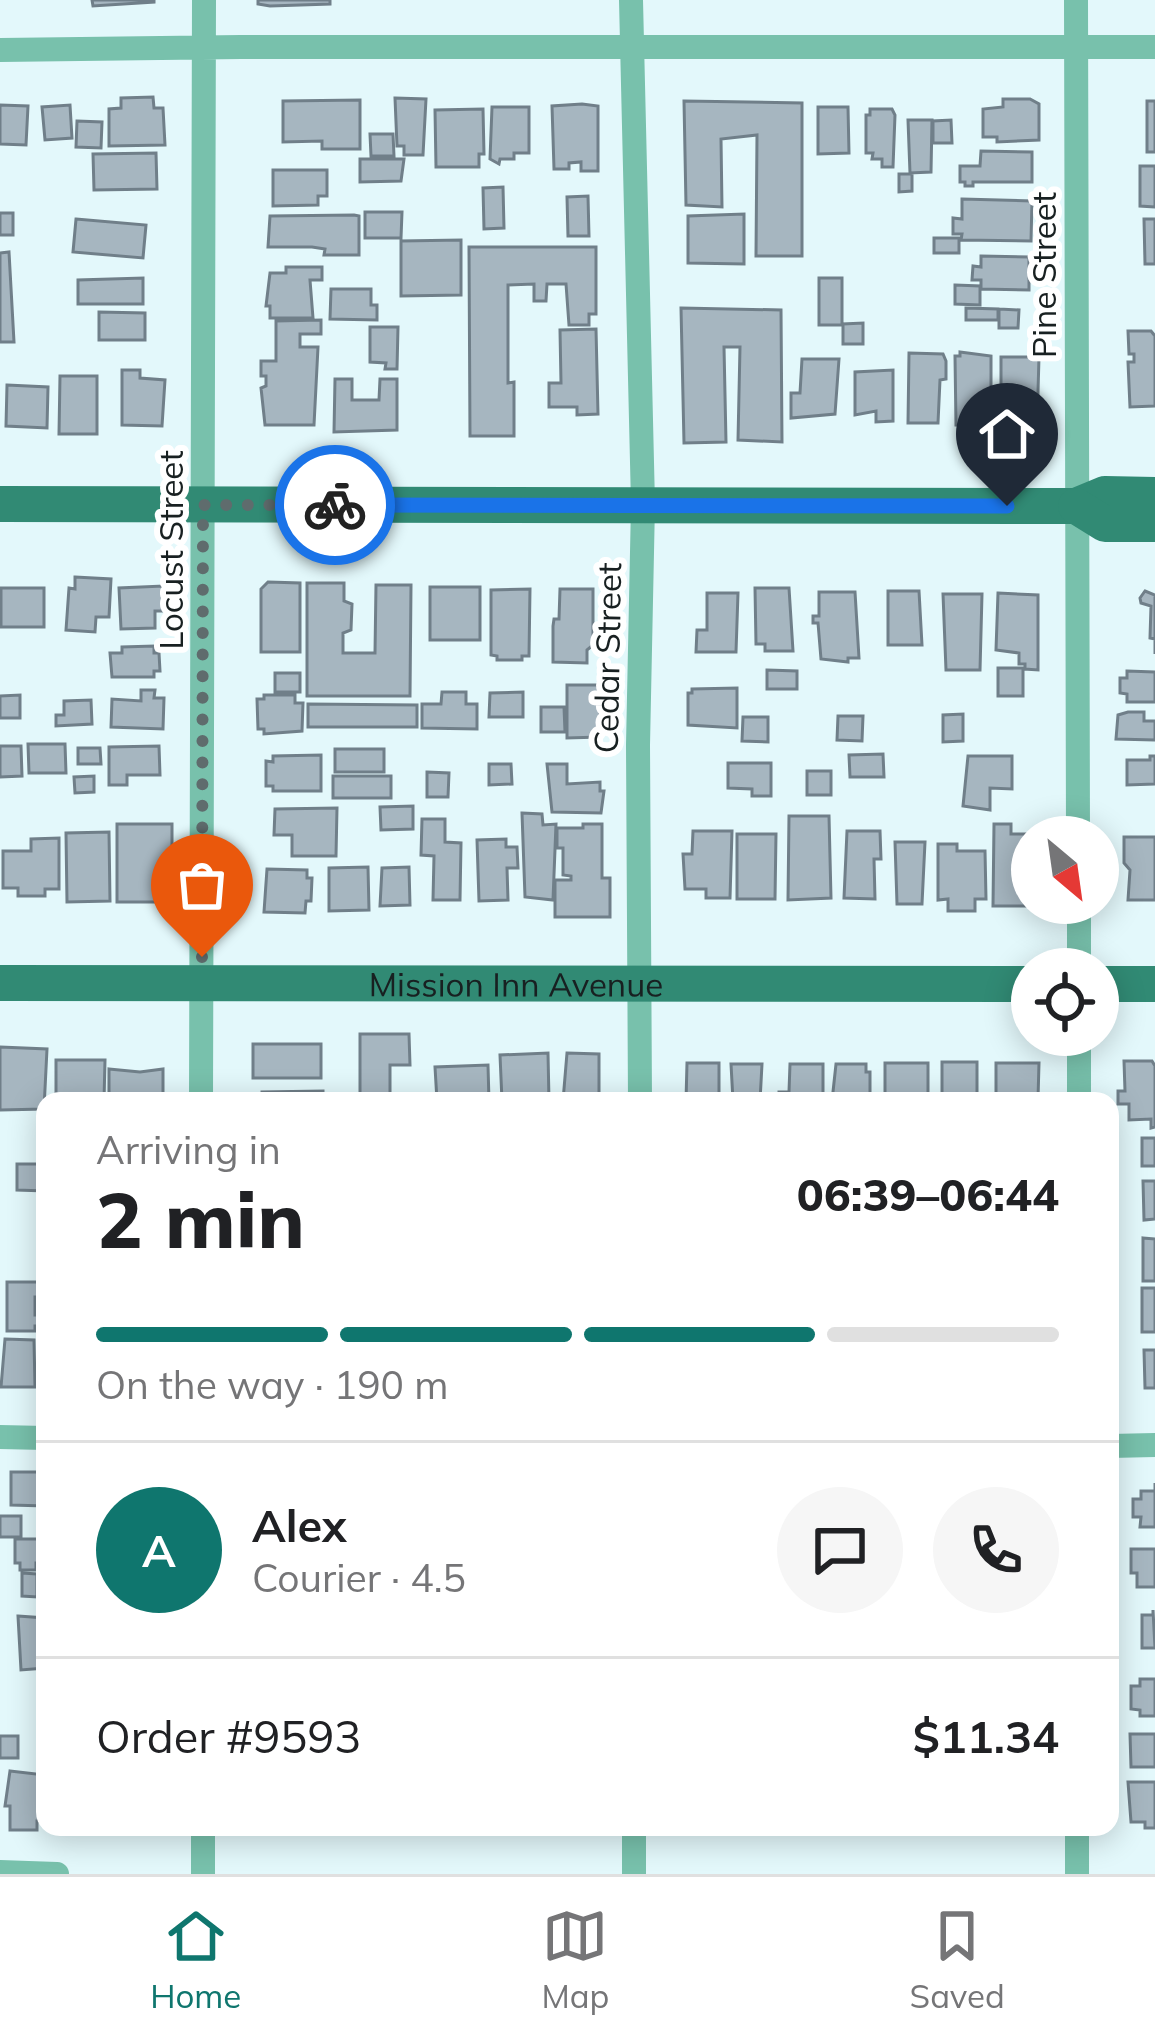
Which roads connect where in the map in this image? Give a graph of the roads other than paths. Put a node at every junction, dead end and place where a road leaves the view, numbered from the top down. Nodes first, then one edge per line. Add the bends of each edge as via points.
1 (204, 0) edge
2 (631, 0) edge
3 (1076, 0) edge
4 (631, 46) junction
5 (1076, 46) junction
6 (205, 47) junction
7 (1155, 47) edge
8 (0, 50) edge
9 (1155, 495) edge
10 (0, 504) edge
11 (643, 504) junction
12 (203, 505) junction
13 (1076, 506) junction
14 (1155, 524) edge
15 (1078, 816) edge
16 (0, 983) edge
17 (202, 983) junction
18 (1011, 984) edge
19 (1119, 984) edge
20 (1155, 984) edge
21 (640, 986) junction
22 (1079, 1056) edge
23 (201, 1092) edge
24 (640, 1092) edge
25 (1079, 1092) edge
26 (0, 1437) edge
27 (36, 1438) edge
28 (1155, 1445) edge
29 (1119, 1446) edge
30 (203, 1836) edge
31 (634, 1836) edge
32 (1077, 1836) edge
33 (0, 1872) edge
34 (56, 1874) edge
35 (203, 1874) edge
36 (634, 1874) edge
37 (1077, 1874) edge

1 - 6 street, Locust Street
2 - 4 street, Cedar Street
3 - 5 street, Pine Street
4 - 5 street
4 - 6 street
4 - 11 street, Cedar Street
5 - 7 street
5 - 13 street, Pine Street
6 - 8 street
6 - 12 street, Locust Street
9 - 13 main road via 1105,494
10 - 12 main road
11 - 12 main road
11 - 13 main road
11 - 21 street, Cedar Street
12 - 17 street, Locust Street
13 - 14 main road via 1105,524
13 - 15 street, Pine Street
16 - 17 main road, Mission Inn Avenue
17 - 21 main road, Mission Inn Avenue
17 - 23 street, Locust Street
18 - 21 main road, Mission Inn Avenue
19 - 20 main road
21 - 24 street, Cedar Street
22 - 25 street
26 - 27 street
28 - 29 street
30 - 35 street
31 - 36 street
32 - 37 street
33 - 34 street

